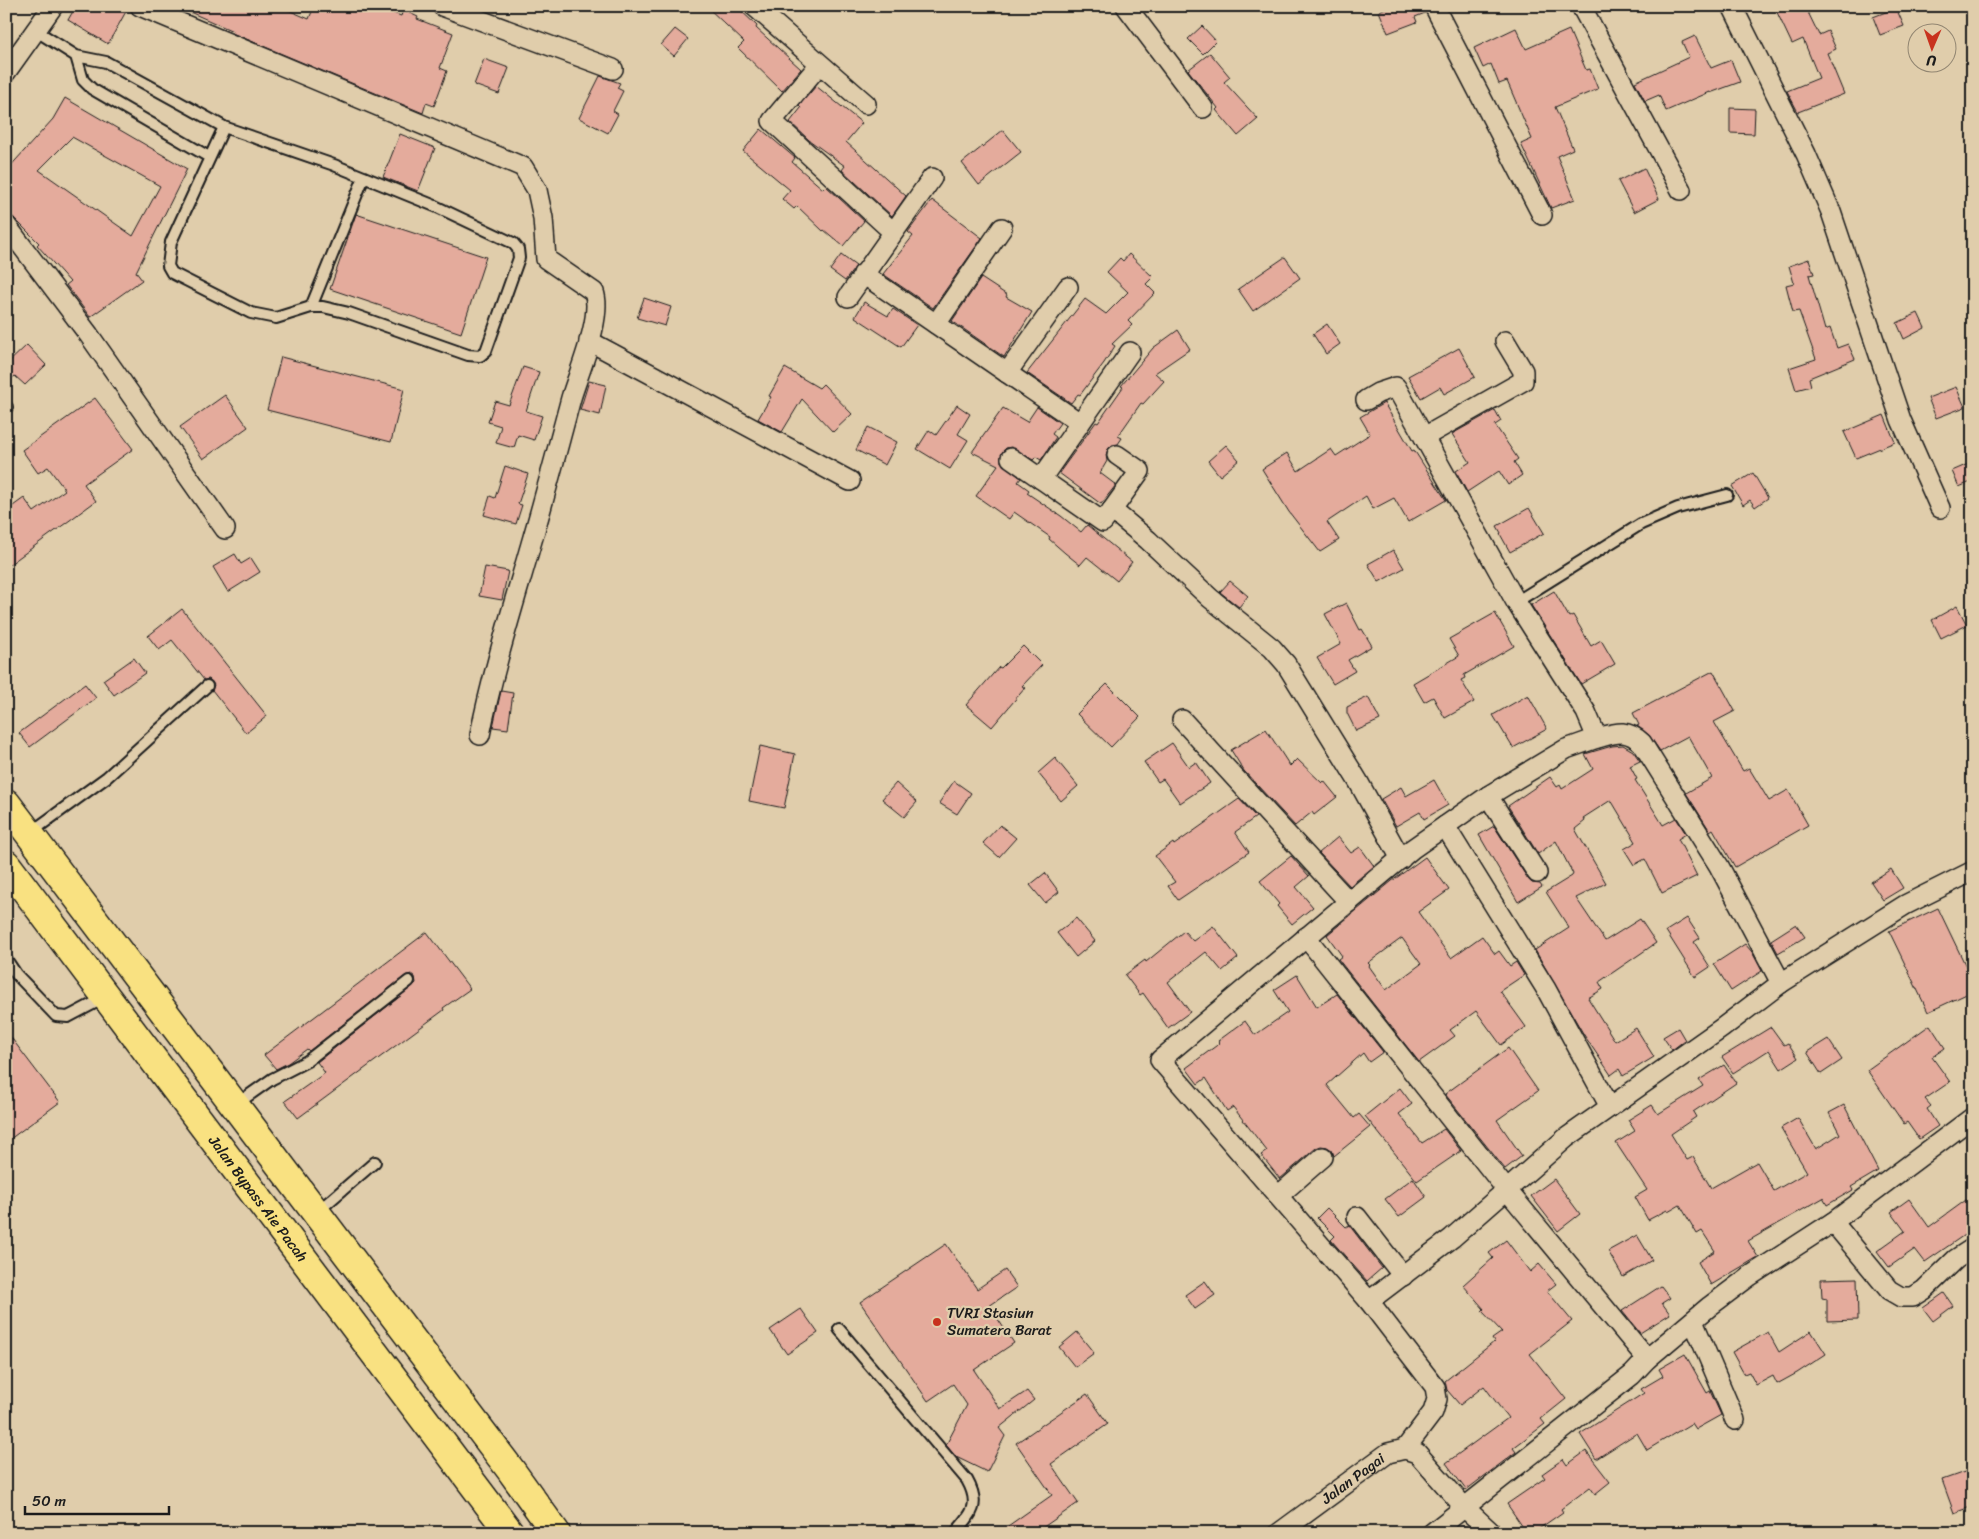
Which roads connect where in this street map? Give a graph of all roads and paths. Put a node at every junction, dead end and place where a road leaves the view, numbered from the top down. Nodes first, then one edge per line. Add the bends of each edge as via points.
1 (53, 6) edge
2 (140, 6) edge
3 (442, 6) edge
4 (754, 6) edge
5 (1126, 6) edge
6 (1434, 6) edge
7 (1581, 6) edge
8 (1732, 6) edge
9 (35, 30) junction
10 (76, 56) junction
11 (820, 65) junction
12 (613, 69) dead end
13 (6, 72) edge
14 (866, 104) dead end
15 (1203, 108) dead end
16 (224, 127) junction
17 (209, 157) junction
18 (364, 177) junction
19 (932, 178) dead end
20 (1680, 190) dead end
21 (1542, 215) dead end
22 (6, 225) edge
23 (1002, 228) dead end
24 (893, 232) junction
25 (863, 274) junction
26 (1068, 287) dead end
27 (848, 296) dead end
28 (311, 307) junction
29 (936, 324) junction
30 (589, 341) junction
31 (1505, 341) dead end
32 (1130, 352) dead end
33 (1007, 373) junction
34 (1366, 400) dead end
35 (1080, 423) junction
36 (1424, 437) junction
37 (1117, 455) dead end
38 (1011, 458) dead end
39 (1041, 479) junction
40 (850, 481) dead end
41 (1727, 495) dead end
42 (1940, 508) dead end
43 (1112, 510) junction
44 (225, 529) dead end
45 (1516, 602) junction
46 (207, 686) dead end
47 (1182, 720) dead end
48 (480, 734) dead end
49 (1597, 738) junction
50 (1488, 796) junction
51 (6, 803) edge
52 (1445, 826) junction
53 (30, 834) junction
54 (1401, 859) junction
55 (6, 864) edge
56 (1973, 871) edge
57 (1537, 873) dead end
58 (1349, 902) junction
59 (1306, 937) junction
60 (7, 962) edge
61 (409, 981) dead end
62 (1780, 983) junction
63 (106, 996) junction
64 (234, 1106) junction
65 (1610, 1107) junction
66 (1973, 1117) edge
67 (1323, 1157) dead end
68 (375, 1162) dead end
69 (291, 1180) junction
70 (1506, 1190) junction
71 (1278, 1196) junction
72 (260, 1201) junction
73 (316, 1212) junction
74 (1357, 1217) dead end
75 (1833, 1222) junction
76 (1973, 1248) edge
77 (1403, 1276) junction
78 (1369, 1301) junction
79 (1693, 1321) junction
80 (839, 1329) dead end
81 (1647, 1359) junction
82 (1735, 1420) dead end
83 (1405, 1448) junction
84 (1465, 1508) junction
85 (510, 1533) edge
86 (556, 1533) edge
87 (955, 1533) edge
88 (1279, 1533) edge
89 (1432, 1533) edge
90 (1492, 1533) edge

1 - 9 street
2 - 30 street via 523,167 537,190 546,259 594,292 596,310
3 - 12 street
4 - 11 street
5 - 15 street
6 - 21 street
7 - 20 street
8 - 42 street via 1832,212 1901,420
9 - 10 lane
9 - 13 street
10 - 16 lane via 106,62
10 - 17 lane via 83,80 92,89
11 - 14 street
11 - 24 street via 772,121
16 - 17 lane
16 - 18 lane
17 - 28 lane via 171,242 168,266 172,273 263,316 276,318
18 - 28 lane
18 - 28 lane via 496,234 518,249 519,258 486,351 480,356 468,355 349,313
19 - 24 street
22 - 44 street via 89,335
23 - 29 street
24 - 25 street
25 - 27 street
25 - 29 street
26 - 33 street
29 - 33 street
30 - 40 street
30 - 48 street via 490,687
31 - 36 street via 1524,371 1523,381
32 - 35 street
33 - 35 street
34 - 36 street via 1396,387
35 - 39 street
36 - 45 street
37 - 43 street via 1140,471
38 - 39 street
39 - 43 street via 1103,522
41 - 45 lane via 1678,508 1641,524
43 - 54 street via 1210,598 1272,648 1286,664
45 - 49 street via 1586,712
46 - 53 lane via 108,777
47 - 58 street
49 - 50 street via 1566,749
49 - 62 street via 1625,732 1642,743 1719,866
50 - 52 street
50 - 57 street
51 - 53 highway
52 - 54 street
52 - 65 street via 1546,989
53 - 64 highway
54 - 58 street
55 - 63 highway, Jalan Bypass Aie Pacah
56 - 62 street via 1905,905
58 - 59 street
59 - 70 street
59 - 71 street via 1160,1060
60 - 63 lane via 56,1016 68,1018
61 - 64 lane via 307,1061 272,1079
62 - 65 street
63 - 72 highway, Jalan Bypass Aie Pacah
64 - 69 highway
65 - 70 street via 1566,1138
66 - 75 street
67 - 71 street
68 - 73 lane
69 - 72 highway
69 - 73 highway
70 - 77 street
70 - 81 street
71 - 78 street
72 - 85 highway, Jalan Bypass Aie Pacah
73 - 86 highway
74 - 77 street
75 - 76 street via 1889,1290 1901,1297 1913,1296 1924,1290 1956,1259
75 - 79 street via 1750,1276
77 - 78 street
78 - 83 street via 1435,1387 1437,1399 1433,1412
79 - 81 street
79 - 82 street
80 - 87 lane via 974,1491 972,1512
81 - 84 street via 1632,1375
83 - 84 street, Jalan Pagai via 1417,1453
83 - 88 street, Jalan Pagai via 1388,1453
84 - 89 street
84 - 90 street, Jalan Pagai

